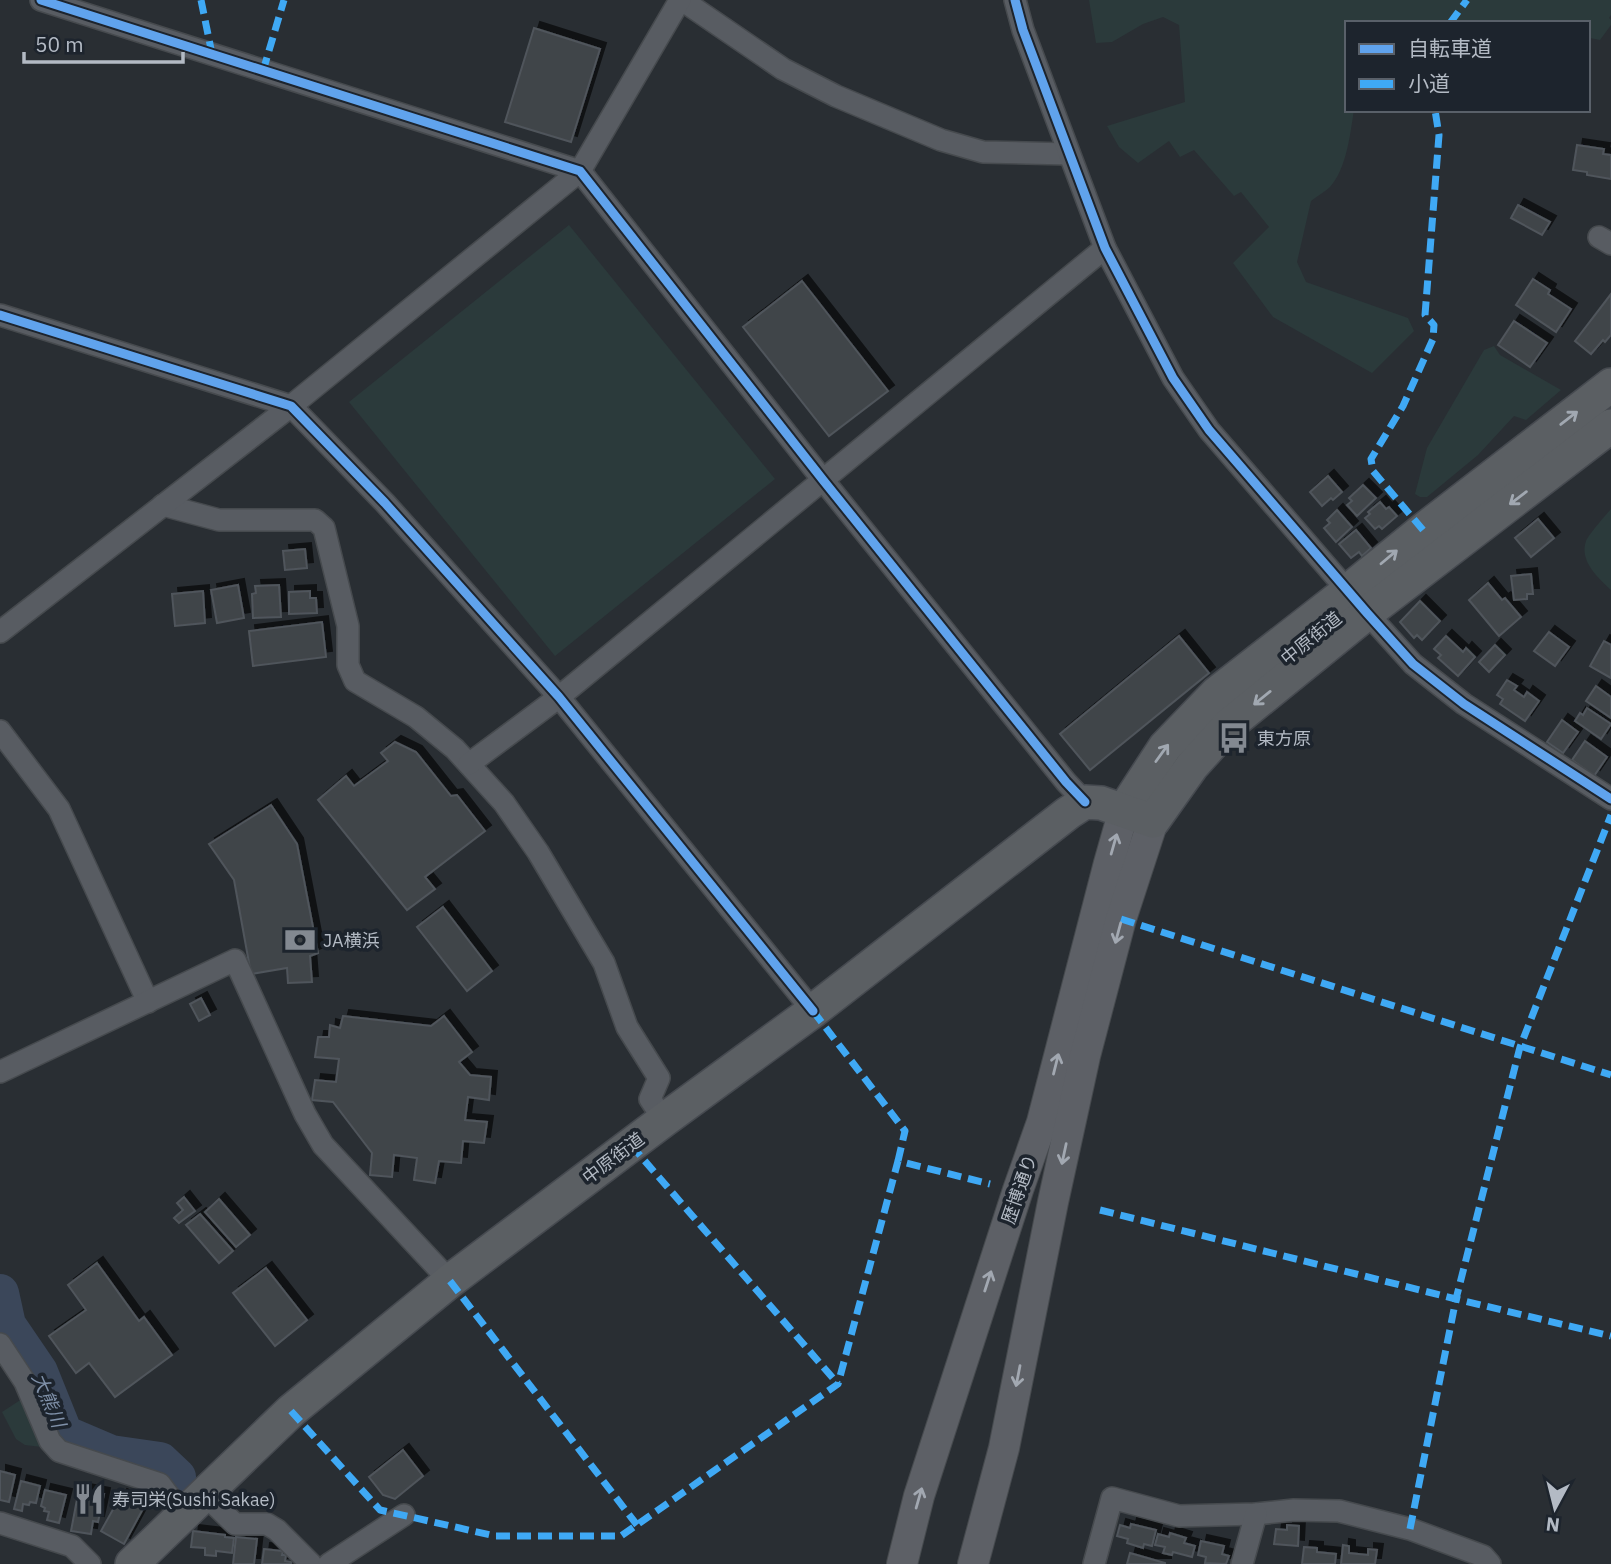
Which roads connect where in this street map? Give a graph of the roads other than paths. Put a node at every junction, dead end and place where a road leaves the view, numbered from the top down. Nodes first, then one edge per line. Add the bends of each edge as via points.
1 (41, 0) edge
2 (681, 0) edge
3 (1015, 0) edge
4 (1069, 153) junction
5 (580, 171) junction
6 (1105, 248) junction
7 (0, 315) edge
8 (1611, 385) edge
9 (291, 405) junction
10 (1611, 426) edge
11 (823, 480) junction
12 (163, 505) junction
13 (1358, 602) junction
14 (0, 632) edge
15 (559, 697) junction
16 (0, 731) edge
17 (469, 764) junction
18 (1611, 799) edge
19 (1086, 802) junction
20 (1139, 815) junction
21 (148, 1002) junction
22 (813, 1011) junction
23 (0, 1072) edge
24 (664, 1120) junction
25 (450, 1281) junction
26 (0, 1344) edge
27 (194, 1505) junction
28 (1256, 1514) junction
29 (404, 1515) dead end
30 (0, 1523) edge
31 (90, 1564) edge
32 (132, 1564) edge
33 (311, 1564) edge
34 (329, 1564) edge
35 (902, 1564) edge
36 (973, 1564) edge
37 (1094, 1564) edge
38 (1242, 1564) edge
39 (1490, 1564) edge

1 - 5 street
2 - 4 street via 783,69 941,140 983,152
2 - 5 street
3 - 4 street
4 - 6 street
5 - 9 street
5 - 11 street
6 - 11 street
6 - 13 street via 1173,378 1209,429
7 - 9 street
13 -> 8 main road, 中原街道 via 1423,530
9 - 12 street
9 - 15 street
10 -> 13 main road, 中原街道
11 - 15 street
11 - 19 street
12 - 14 street
12 - 17 street via 219,520 315,520 324,528 348,626 348,664 355,681 416,717
13 - 18 street via 1413,664 1464,704
13 - 20 main road, 中原街道
15 - 17 street
15 - 22 street
16 - 21 street via 59,809
17 - 24 street via 531,842 604,963 627,1027 659,1077 650,1099
19 - 20 main road
19 - 22 main road, 中原街道
35 -> 20 street, 歴博通り via 919,1496 1042,1122 1108,863
20 -> 36 street, 歴博通り via 1121,919 1085,1056 1004,1448
21 - 23 street
21 - 25 street via 235,960 323,1145
22 - 24 main road, 中原街道
24 - 25 main road, 中原街道
25 - 27 main road, 中原街道 via 291,1410
26 - 27 street via 25,1381 50,1441 59,1451 160,1483
27 - 32 main road, 中原街道
27 - 33 street via 235,1524 267,1524
28 - 37 street via 1179,1516 1112,1498
28 - 38 street
28 - 39 street via 1339,1511 1410,1529 1483,1556
29 - 34 street
30 - 31 street via 72,1546

